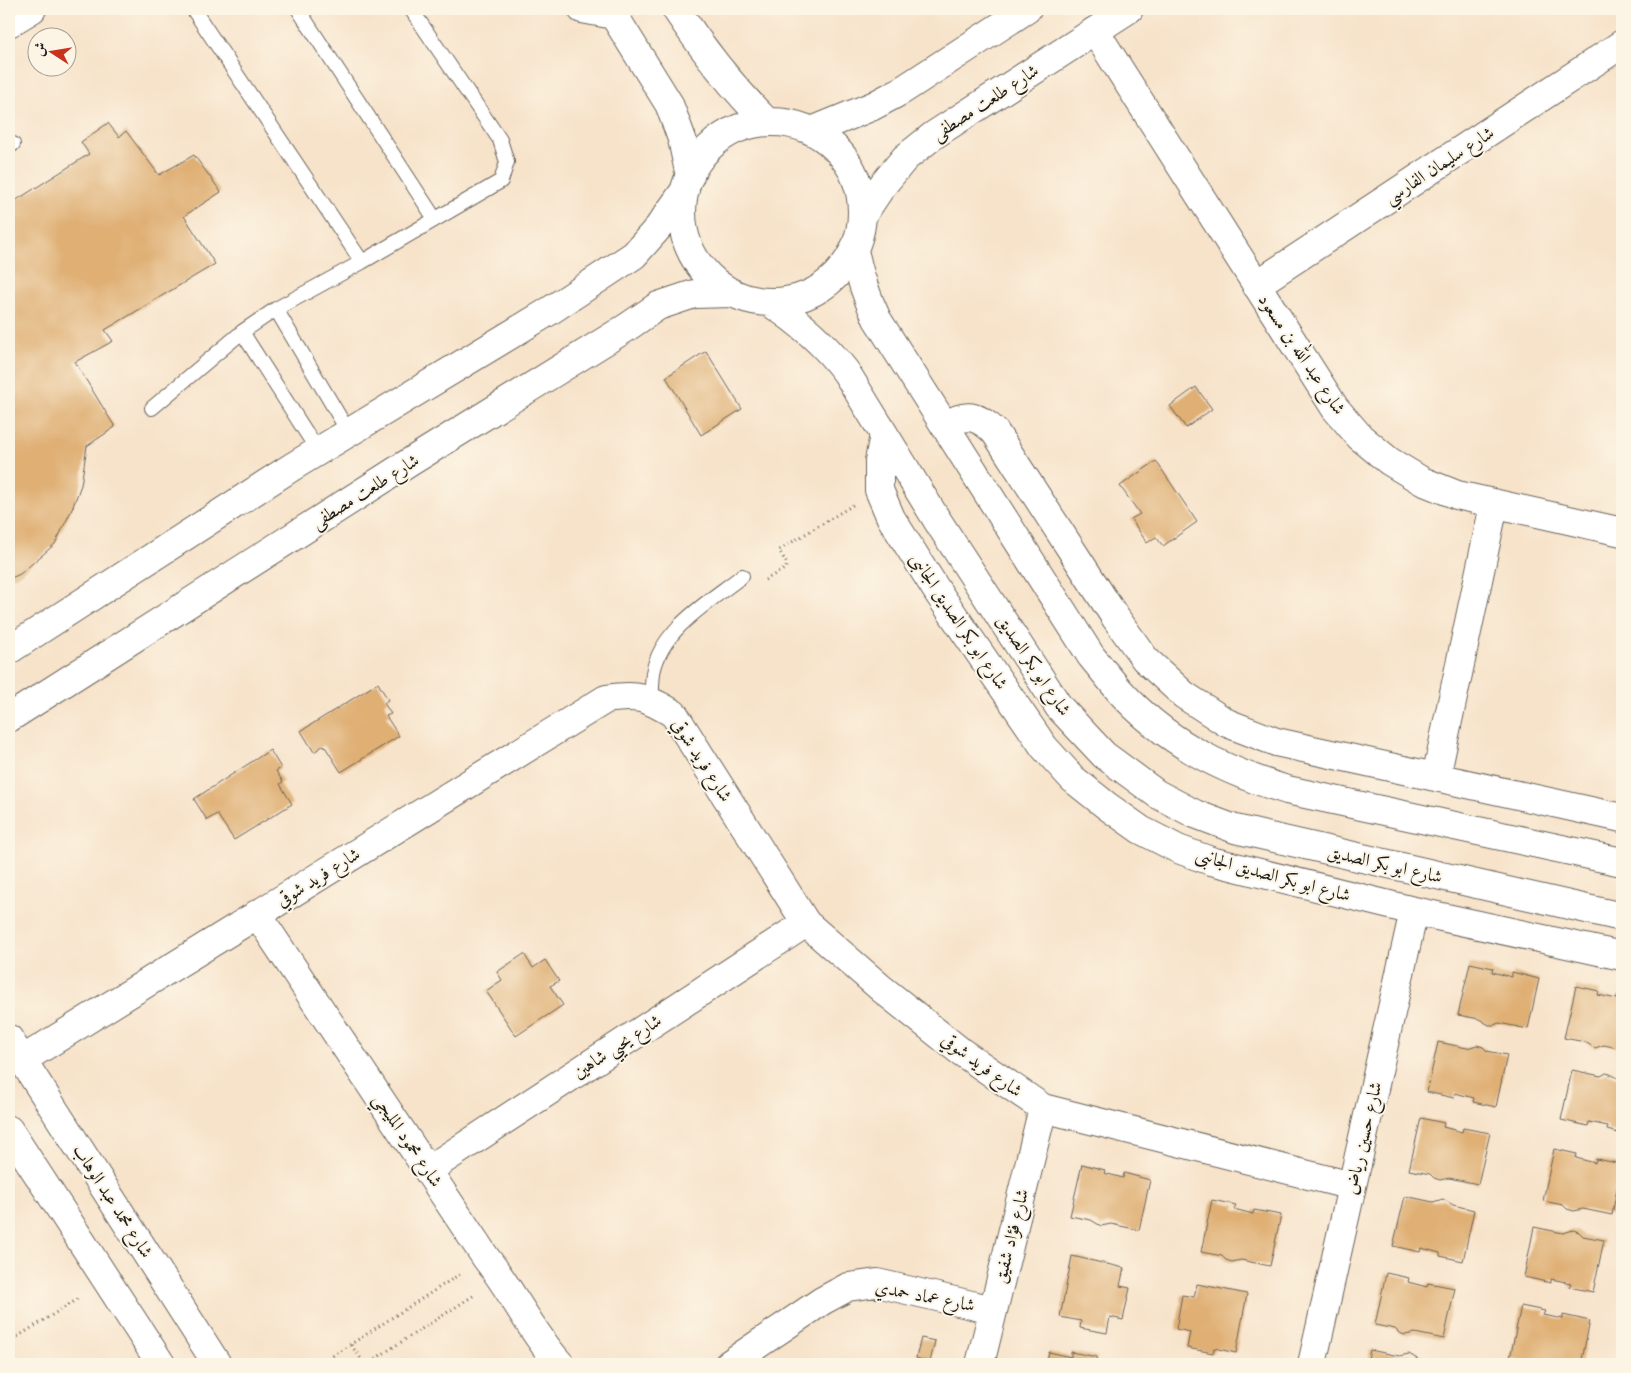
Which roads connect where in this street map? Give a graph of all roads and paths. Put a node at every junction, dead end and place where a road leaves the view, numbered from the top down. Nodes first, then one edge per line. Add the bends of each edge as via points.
1 (32, 9) edge
2 (193, 9) edge
3 (298, 9) edge
4 (411, 9) edge
5 (582, 9) edge
6 (676, 9) edge
7 (1027, 9) edge
8 (1129, 9) edge
9 (612, 12) edge
10 (9, 23) edge
11 (1095, 31) junction
12 (1622, 44) edge
13 (767, 122) junction
14 (812, 131) junction
15 (687, 183) junction
16 (862, 216) junction
17 (435, 219) junction
18 (854, 250) junction
19 (362, 262) junction
20 (1256, 285) junction
21 (732, 293) junction
22 (769, 302) junction
23 (276, 309) junction
24 (242, 332) junction
25 (152, 408) dead end
26 (946, 426) junction
27 (349, 433) junction
28 (884, 435) junction
29 (318, 452) junction
30 (879, 490) junction
31 (1494, 505) junction
32 (1622, 532) edge
33 (742, 576) joint
34 (9, 650) edge
35 (651, 700) junction
36 (9, 718) edge
37 (1436, 777) junction
38 (1622, 818) edge
39 (1622, 862) edge
40 (1414, 911) junction
41 (257, 914) junction
42 (1622, 917) edge
43 (806, 923) junction
44 (1622, 956) edge
45 (16, 1049) edge
46 (1042, 1108) junction
47 (9, 1130) edge
48 (428, 1170) junction
49 (1352, 1186) junction
50 (494, 1268) junction
51 (107, 1281) junction
52 (993, 1310) junction
53 (9, 1342) edge
54 (351, 1345) junction
55 (160, 1364) edge
56 (217, 1364) edge
57 (320, 1364) edge
58 (366, 1364) edge
59 (560, 1364) edge
60 (729, 1364) edge
61 (980, 1364) edge
62 (1312, 1364) edge

1 - 10 street
2 - 19 lane
3 - 17 lane
4 - 17 lane via 500,140 507,162 501,181
5 - 9 street
6 - 13 street via 718,69
7 - 14 street via 901,91
8 - 11 street, شارع طلعت مصطفى
9 - 15 street via 669,104 682,139
11 - 16 street, شارع طلعت مصطفى via 934,135 905,158
11 - 20 street, شارع عبد الله بن مسعود
12 - 20 street, شارع سليمان الفارسي
13 - 14 street via 790,124
13 - 15 street via 743,127 721,138 703,155
14 - 16 street via 829,142 847,163 860,196
15 - 21 street via 682,215 686,239 697,261 712,279
15 - 27 street via 658,228 634,255 548,312
16 - 18 street
17 - 19 lane
18 - 22 street via 839,272 820,289 795,299
18 - 26 street via 861,281 877,319
19 - 23 lane
20 - 31 street, شارع عبد الله بن مسعود via 1335,408 1360,437 1422,481
21 - 22 street via 750,300
21 - 36 street, شارع طلعت مصطفى via 694,294 658,306
22 - 28 street, شارع ابو بكر الصديق via 811,332 830,351
23 - 24 lane
23 - 27 lane
24 - 25 lane
24 - 29 lane
26 - 37 street via 956,419 970,417 984,421 995,432 1130,638 1146,659 1184,695 1228,723 1276,742
26 - 39 street via 1091,656 1118,690 1183,745 1216,764 1287,790
27 - 29 street
28 - 30 street, شارع ابو بكر الصديق الجانبى via 879,461
28 - 42 street, شارع ابو بكر الصديق via 1059,707 1104,755 1157,794 1195,814 1235,829
29 - 34 street
30 - 33 path via 779,550 786,568 754,587 749,586
30 - 40 street, شارع ابو بكر الصديق الجانبى via 891,518 934,587 1044,746 1073,778 1107,806 1141,830 1211,861
31 - 32 street, شارع عبد الله بن مسعود
31 - 37 street
33 - 35 lane via 677,628 662,649 653,672
35 - 41 street, شارع فريد شوقي via 629,696 606,699
35 - 43 street, شارع فريد شوقي via 674,714
37 - 38 street
40 - 44 street, شارع ابو بكر الصديق الجانبى
40 - 49 street, شارع حسين رياض
41 - 45 street, شارع فريد شوقي
41 - 48 street, شارع محمود المليجي
43 - 46 street, شارع فريد شوقي via 960,1051
43 - 48 street, شارع يحيي شاهين
45 - 56 street, شارع محمد عبد الوهاب
46 - 49 street, شارع فريد شوقي
46 - 52 street, شارع فؤاد شفيق
47 - 51 street
48 - 50 street, شارع محمود المليجي
49 - 62 street, شارع حسين رياض
50 - 54 path
50 - 58 path
50 - 59 street, شارع محمود المليجي
51 - 53 path
51 - 55 street
52 - 60 street, شارع عماد حمدي via 877,1283 848,1287
52 - 61 street, شارع فؤاد شفيق
54 - 57 path
54 - 58 path

